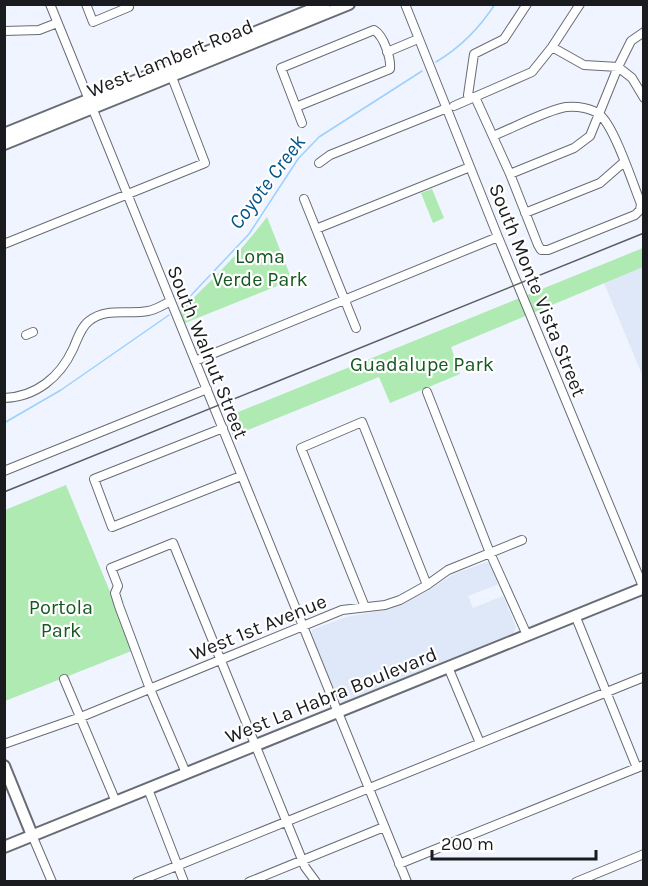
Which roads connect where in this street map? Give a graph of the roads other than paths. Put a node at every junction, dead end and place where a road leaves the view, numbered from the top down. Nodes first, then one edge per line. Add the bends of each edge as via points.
1 (50, 4) edge
2 (86, 4) edge
3 (129, 4) edge
4 (325, 4) edge
5 (349, 4) edge
6 (405, 4) edge
7 (527, 4) edge
8 (580, 4) edge
9 (57, 23) junction
10 (4, 31) edge
11 (644, 32) edge
12 (418, 39) junction
13 (552, 47) junction
14 (387, 52) junction
15 (618, 67) junction
16 (170, 72) junction
17 (475, 97) junction
18 (644, 98) edge
19 (90, 104) junction
20 (296, 106) junction
21 (451, 107) junction
22 (600, 114) junction
23 (302, 123) dead end
24 (4, 134) edge
25 (493, 135) junction
26 (4, 144) edge
27 (624, 162) junction
28 (318, 163) dead end
29 (470, 167) junction
30 (510, 174) junction
31 (127, 195) junction
32 (304, 199) dead end
33 (525, 213) junction
34 (316, 229) junction
35 (498, 237) junction
36 (4, 244) edge
37 (345, 299) junction
38 (169, 302) junction
39 (356, 328) dead end
40 (195, 361) junction
41 (207, 389) junction
42 (427, 392) dead end
43 (4, 398) edge
44 (223, 428) junction
45 (4, 471) edge
46 (241, 476) junction
47 (522, 540) dead end
48 (490, 553) junction
49 (427, 585) junction
50 (643, 588) edge
51 (364, 607) junction
52 (575, 615) junction
53 (303, 627) junction
54 (527, 635) junction
55 (220, 660) junction
56 (448, 667) junction
57 (644, 676) edge
58 (64, 679) dead end
59 (150, 689) junction
60 (606, 692) junction
61 (337, 712) junction
62 (81, 717) junction
63 (480, 743) junction
64 (4, 744) edge
65 (255, 745) junction
66 (4, 766) edge
67 (640, 766) edge
68 (186, 773) junction
69 (368, 788) junction
70 (148, 789) junction
71 (116, 802) junction
72 (287, 821) junction
73 (384, 827) junction
74 (32, 835) junction
75 (4, 847) edge
76 (644, 854) edge
77 (302, 860) junction
78 (399, 864) junction
79 (178, 865) junction
80 (581, 881) edge
81 (52, 882) edge
82 (137, 882) edge
83 (184, 882) edge
84 (249, 882) edge
85 (316, 882) edge
86 (406, 882) edge

1 - 9 street, South Walnut Street
2 - 3 street via 93,22
4 - 16 main road, West Lambert Road
5 - 16 main road, West Lambert Road
6 - 12 street, South Monte Vista Street
7 - 17 street via 504,39 474,54 468,95
8 - 13 street
9 - 10 street via 39,30
9 - 19 street, South Walnut Street
11 - 15 street via 631,41
12 - 14 street
12 - 21 street, South Monte Vista Street
13 - 15 street via 584,65
13 - 17 street via 532,72
14 - 20 street via 390,69
14 - 20 street via 374,30 281,68
15 - 18 street via 632,78
15 - 22 street
16 - 19 main road, West Lambert Road
16 - 31 street via 205,163
17 - 21 street
17 - 25 street
19 - 24 main road, West Lambert Road
19 - 26 main road, West Lambert Road
19 - 31 street, South Walnut Street
20 - 23 street
21 - 28 street
21 - 29 street, South Monte Vista Street
22 - 25 street via 583,107 564,108
22 - 27 street
22 - 30 street via 590,136 574,148
25 - 30 street
27 - 33 street via 600,183
27 - 33 street via 641,204 635,215 542,250
29 - 34 street
29 - 35 street, South Monte Vista Street
30 - 33 street
31 - 36 street
31 - 38 street, South Walnut Street
32 - 34 street
34 - 37 street
35 - 37 street
35 - 50 street, South Monte Vista Street
37 - 39 street
37 - 40 street
38 - 40 street, South Walnut Street
38 - 43 street via 150,311 111,312 91,319 67,362 53,377 24,396
40 - 41 street, South Walnut Street
41 - 44 street, South Walnut Street
41 - 45 street
42 - 48 street
44 - 46 street, South Walnut Street
44 - 46 street via 94,479 112,527
46 - 53 street, South Walnut Street
47 - 48 street, West 1st Avenue
48 - 49 street, West 1st Avenue via 448,570
48 - 54 street
49 - 51 street, West 1st Avenue via 386,605
49 - 51 street via 362,422 301,448
50 - 52 main road, West La Habra Boulevard
51 - 53 street, West 1st Avenue via 342,610
52 - 54 main road, West La Habra Boulevard
52 - 60 street
53 - 55 street, West 1st Avenue
53 - 61 street, South Walnut Street
54 - 56 main road, West La Habra Boulevard
55 - 59 street, West 1st Avenue
55 - 59 street via 173,543 111,568 118,586 115,593 119,606
55 - 65 street
56 - 61 main road, West La Habra Boulevard
56 - 63 street
57 - 60 street
58 - 62 street
59 - 62 street, West 1st Avenue
59 - 68 street
60 - 63 street
60 - 67 street
61 - 65 main road, West La Habra Boulevard
61 - 69 street, South Walnut Street
62 - 64 street, West 1st Avenue
62 - 71 street
63 - 69 street
65 - 68 main road, West La Habra Boulevard
65 - 72 street
66 - 74 main road
67 - 78 street
68 - 70 main road, West La Habra Boulevard
69 - 72 street
69 - 73 street, South Walnut Street
70 - 71 main road, West La Habra Boulevard
70 - 79 street
71 - 74 main road, West La Habra Boulevard
72 - 77 street
72 - 79 street
73 - 77 street
73 - 78 street, South Walnut Street
74 - 75 main road, West La Habra Boulevard
74 - 81 street
76 - 80 street
77 - 84 street
77 - 85 street
78 - 86 street, South Walnut Street
79 - 82 street
79 - 83 street

